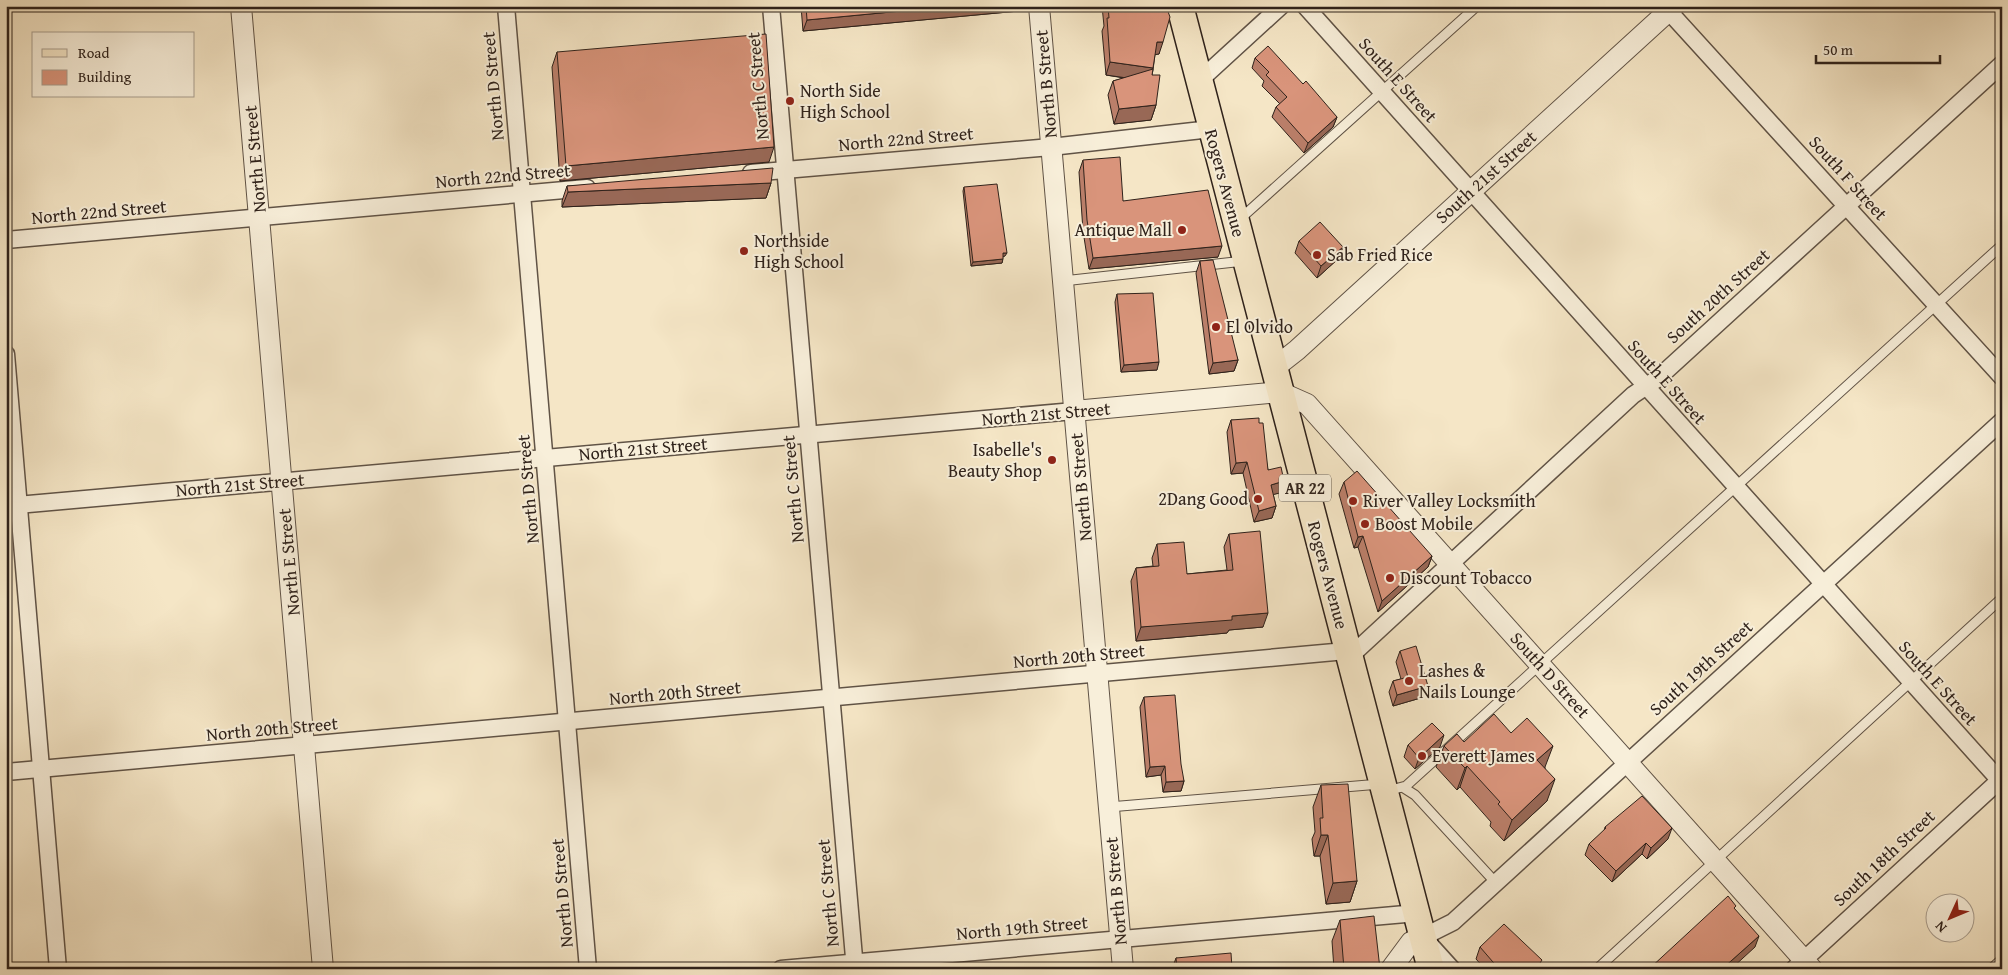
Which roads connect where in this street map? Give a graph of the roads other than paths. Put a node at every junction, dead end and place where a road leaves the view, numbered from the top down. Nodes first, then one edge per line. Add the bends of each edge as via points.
1 (242, 6) edge
2 (506, 6) edge
3 (771, 6) edge
4 (1039, 6) edge
5 (1180, 6) edge
6 (1281, 6) edge
7 (1305, 6) edge
8 (1477, 6) edge
9 (1669, 8) edge
10 (2002, 64) edge
11 (1199, 81) junction
12 (1380, 92) junction
13 (1211, 129) junction
14 (1051, 147) junction
15 (786, 170) junction
16 (732, 175) edge
17 (602, 187) edge
18 (1470, 191) junction
19 (523, 194) junction
20 (1846, 206) junction
21 (260, 217) junction
22 (1236, 223) junction
23 (6, 240) edge
24 (2002, 244) edge
25 (1246, 260) junction
26 (1063, 280) junction
27 (1936, 305) junction
28 (6, 354) edge
29 (2002, 377) edge
30 (1277, 380) junction
31 (1645, 387) junction
32 (1074, 411) junction
33 (2002, 421) edge
34 (809, 434) junction
35 (545, 457) junction
36 (282, 481) junction
37 (1735, 487) junction
38 (12, 505) edge
39 (1452, 565) junction
40 (1823, 584) junction
41 (2002, 598) edge
42 (1348, 651) junction
43 (1540, 664) junction
44 (1098, 674) junction
45 (1910, 681) junction
46 (832, 699) junction
47 (567, 722) junction
48 (305, 746) junction
49 (1628, 762) junction
50 (40, 769) junction
51 (6, 772) edge
52 (2001, 780) edge
53 (1390, 788) junction
54 (1109, 807) junction
55 (1715, 860) junction
56 (1496, 883) junction
57 (1420, 925) junction
58 (1120, 939) junction
59 (2002, 959) edge
60 (854, 966) edge
61 (1803, 966) edge
62 (58, 969) edge
63 (324, 969) edge
64 (588, 969) edge
65 (781, 969) edge
66 (1123, 969) edge
67 (1391, 969) edge
68 (1431, 969) edge
69 (1452, 969) edge
70 (1597, 969) edge
71 (1991, 969) edge

1 - 21 street, North E Street
2 - 19 street, North D Street
3 - 15 street, North C Street
4 - 14 street, North B Street
5 - 11 main road, Rogers Avenue / AR 22
6 - 11 street
7 - 12 street, South E Street
8 - 12 lane
9 - 18 street, South 21st Street
9 - 20 street, South F Street
10 - 20 street, South 20th Street
11 - 13 main road, Rogers Avenue / AR 22
12 - 18 street, South E Street
12 - 22 lane
13 - 14 street, North 22nd Street
13 - 22 main road, Rogers Avenue / AR 22
14 - 15 street, North 22nd Street
14 - 26 street, North B Street
15 - 16 street, North 22nd Street
15 - 34 street, North C Street
17 - 19 street, North 22nd Street
18 - 30 street, South 21st Street via 1297,350
18 - 31 street, South E Street
19 - 21 street, North 22nd Street
19 - 35 street, North D Street
20 - 27 street, South F Street
20 - 31 street, South 20th Street
21 - 23 street, North 22nd Street
21 - 36 street, North E Street
22 - 25 main road, Rogers Avenue / AR 22
24 - 27 lane
25 - 26 lane
25 - 30 main road, Rogers Avenue / AR 22
26 - 32 street, North B Street
27 - 29 street, South F Street
27 - 37 lane
28 - 38 street
30 - 32 street, North 21st Street
30 - 39 street, South D Street via 1307,404
30 - 42 main road, Rogers Avenue / AR 22
31 - 37 street, South E Street
31 - 39 street, South 20th Street via 1568,454
32 - 34 street, North 21st Street
32 - 44 street, North B Street
33 - 40 street, South 19th Street
34 - 35 street, North 21st Street
34 - 46 street, North C Street
35 - 36 street, North 21st Street
35 - 47 street, North D Street
36 - 38 street, North 21st Street
36 - 48 street, North E Street
37 - 40 street, South E Street
37 - 43 lane
38 - 50 street
39 - 42 street, South 20th Street via 1357,650
39 - 43 street, South D Street
40 - 45 street, South E Street
40 - 49 street, South 19th Street
41 - 45 lane
42 - 44 street, North 20th Street
42 - 53 main road, Rogers Avenue / AR 22
43 - 49 street, South D Street
43 - 53 lane
44 - 46 street, North 20th Street
44 - 54 street, North B Street
45 - 52 street, South E Street
45 - 55 lane
46 - 47 street, North 20th Street
46 - 60 street, North C Street
47 - 48 street, North 20th Street
47 - 64 street, North D Street
48 - 50 street, North 20th Street
48 - 63 street, North E Street
49 - 55 street, South D Street
49 - 56 street, South 19th Street
50 - 51 street, North 20th Street
50 - 62 street
52 - 61 street, South 18th Street
53 - 54 lane
53 - 56 lane via 1415,795
53 - 57 main road, Rogers Avenue / AR 22
54 - 58 street, North B Street
55 - 61 street, South D Street
55 - 70 lane
56 - 57 street, South 19th Street via 1453,922
57 - 58 street, North 19th Street
57 - 67 street
57 - 68 main road, Rogers Avenue / AR 22
57 - 69 street
58 - 60 street, North 19th Street
58 - 66 street, North B Street
59 - 71 lane
60 - 65 street, North 19th Street

